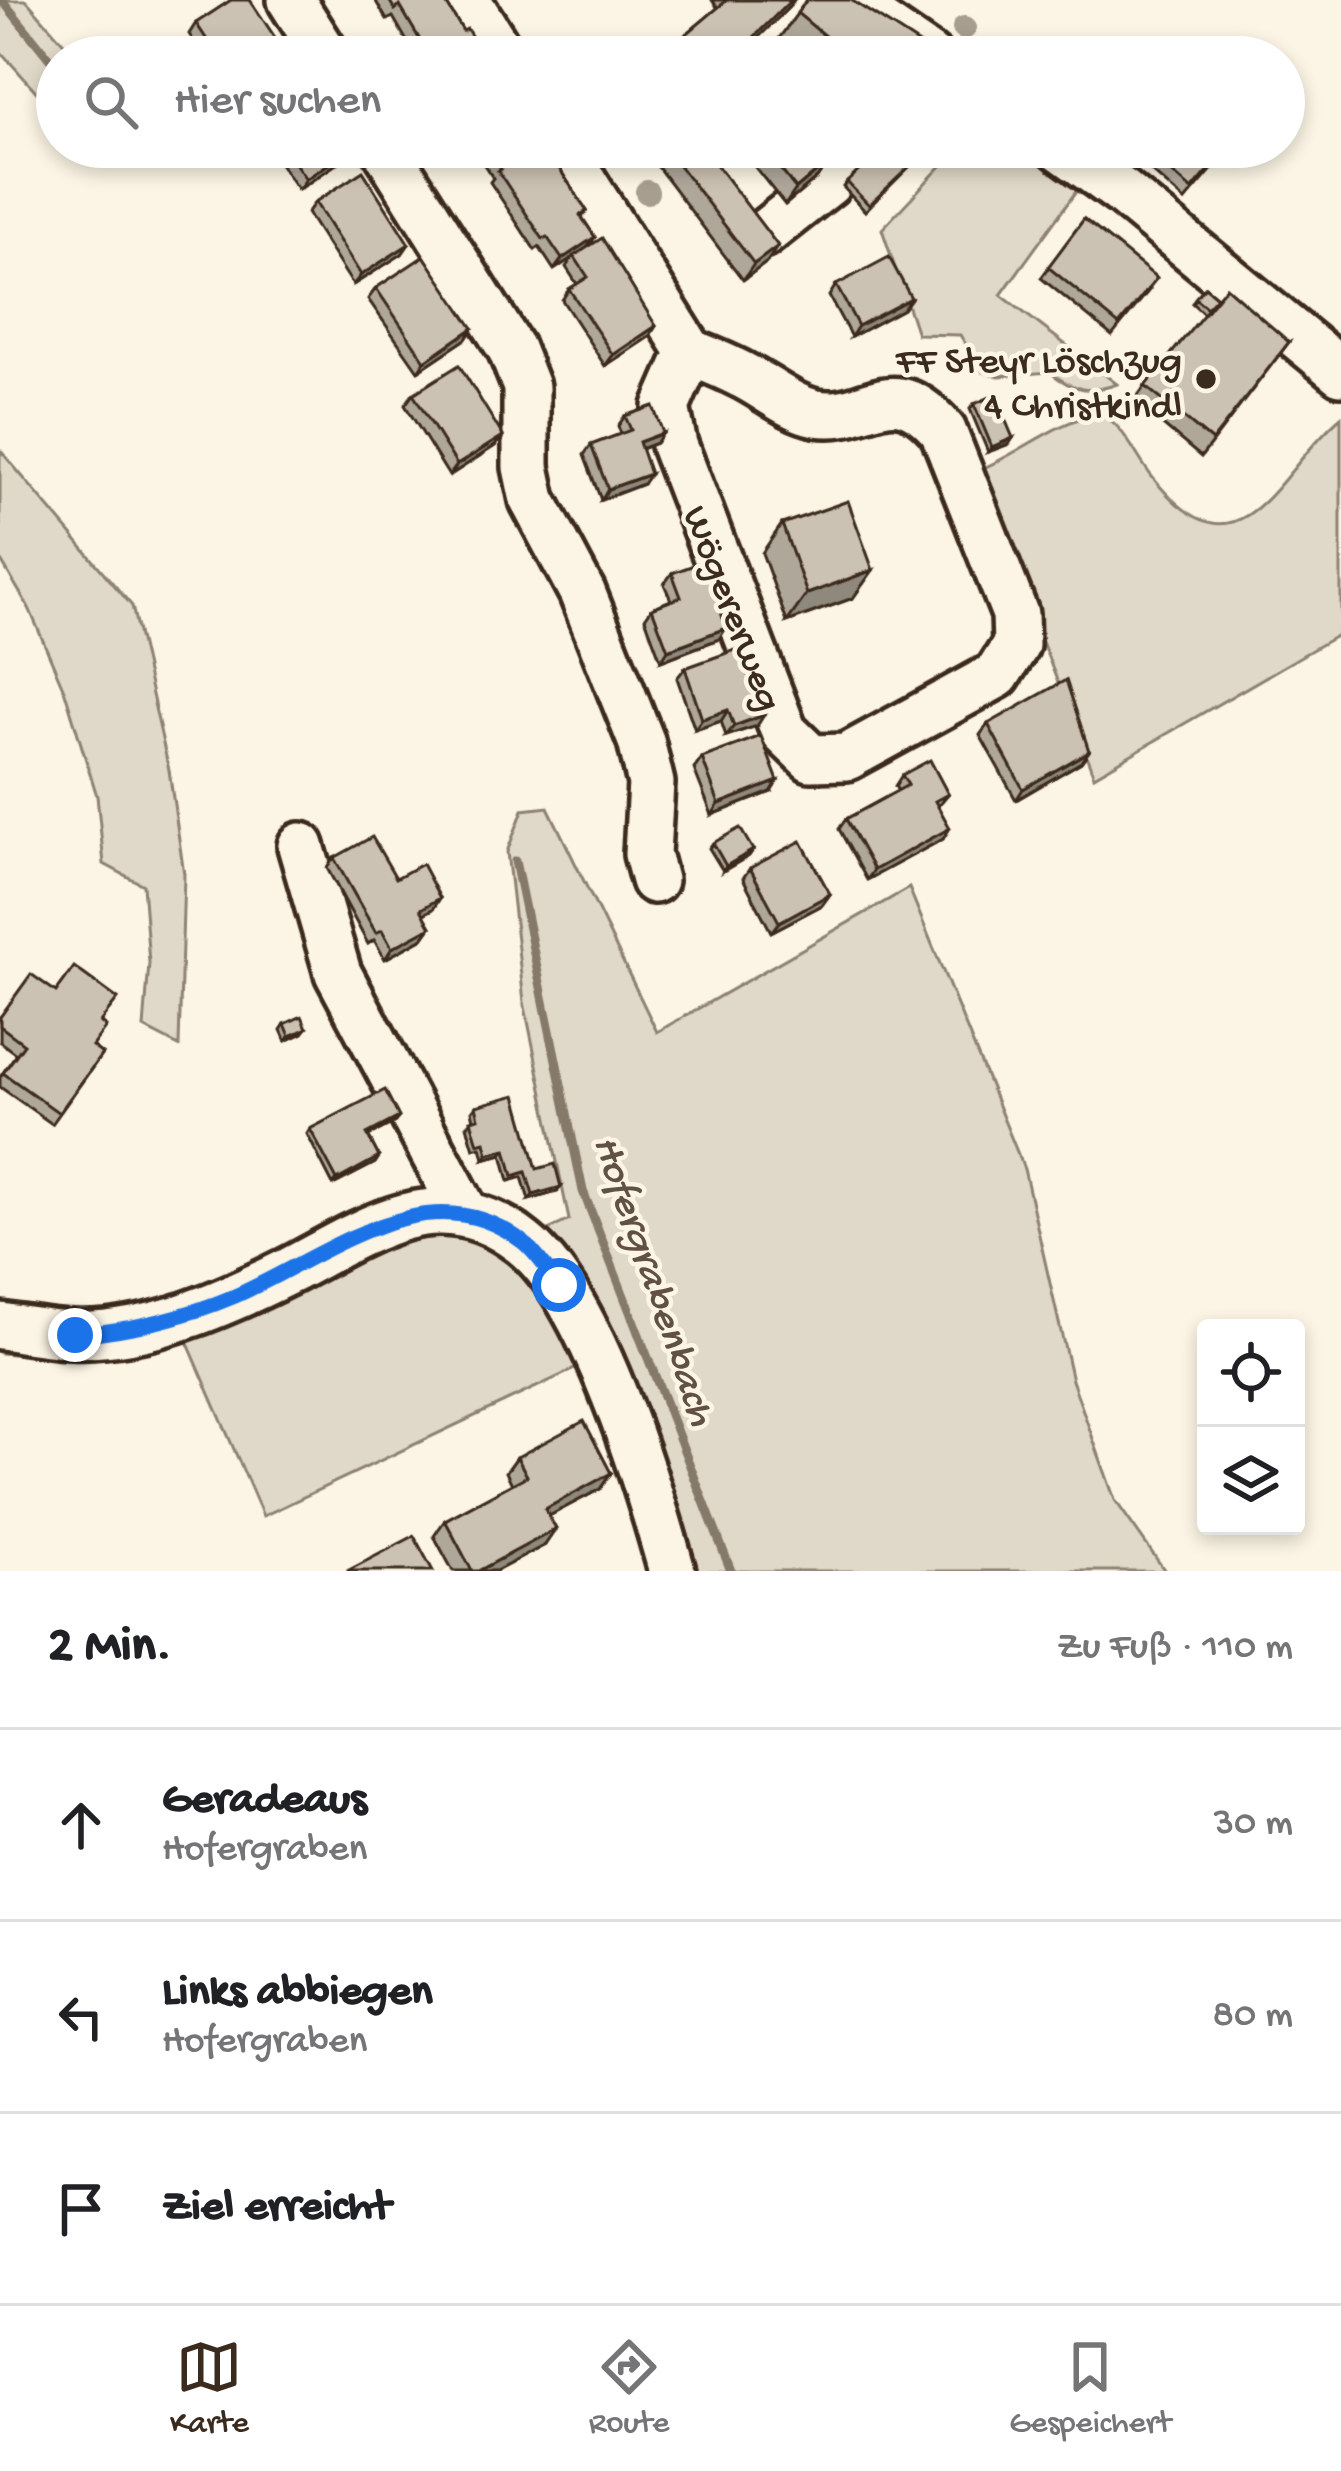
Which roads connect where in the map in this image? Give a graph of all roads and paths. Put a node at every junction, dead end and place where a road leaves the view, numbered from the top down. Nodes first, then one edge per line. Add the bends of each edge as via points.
1 (292, 0) edge
2 (466, 0) edge
3 (845, 0) edge
4 (314, 36) edge
5 (489, 36) edge
6 (898, 36) edge
7 (397, 168) edge
8 (575, 168) edge
9 (840, 168) edge
10 (1089, 168) edge
11 (762, 236) edge
12 (690, 352) junction
13 (1341, 372) edge
14 (301, 846) dead end
15 (654, 880) dead end
16 (466, 1214) junction
17 (0, 1326) edge
18 (672, 1571) edge

1 - 4 street
2 - 5 street
3 - 6 street
7 - 15 street via 511,349 526,387 533,500 582,592 641,741
8 - 12 street
9 - 11 street
10 - 13 street
12 - 12 street, Wögererweg via 666,407 674,445 784,732 811,758 847,757 997,675 1016,645 1015,614 943,430 924,408 898,400 830,415 808,411
14 - 16 street via 338,973
16 - 17 street via 404,1216 233,1297 148,1326 75,1335
16 - 18 street via 526,1245 559,1285 618,1410

